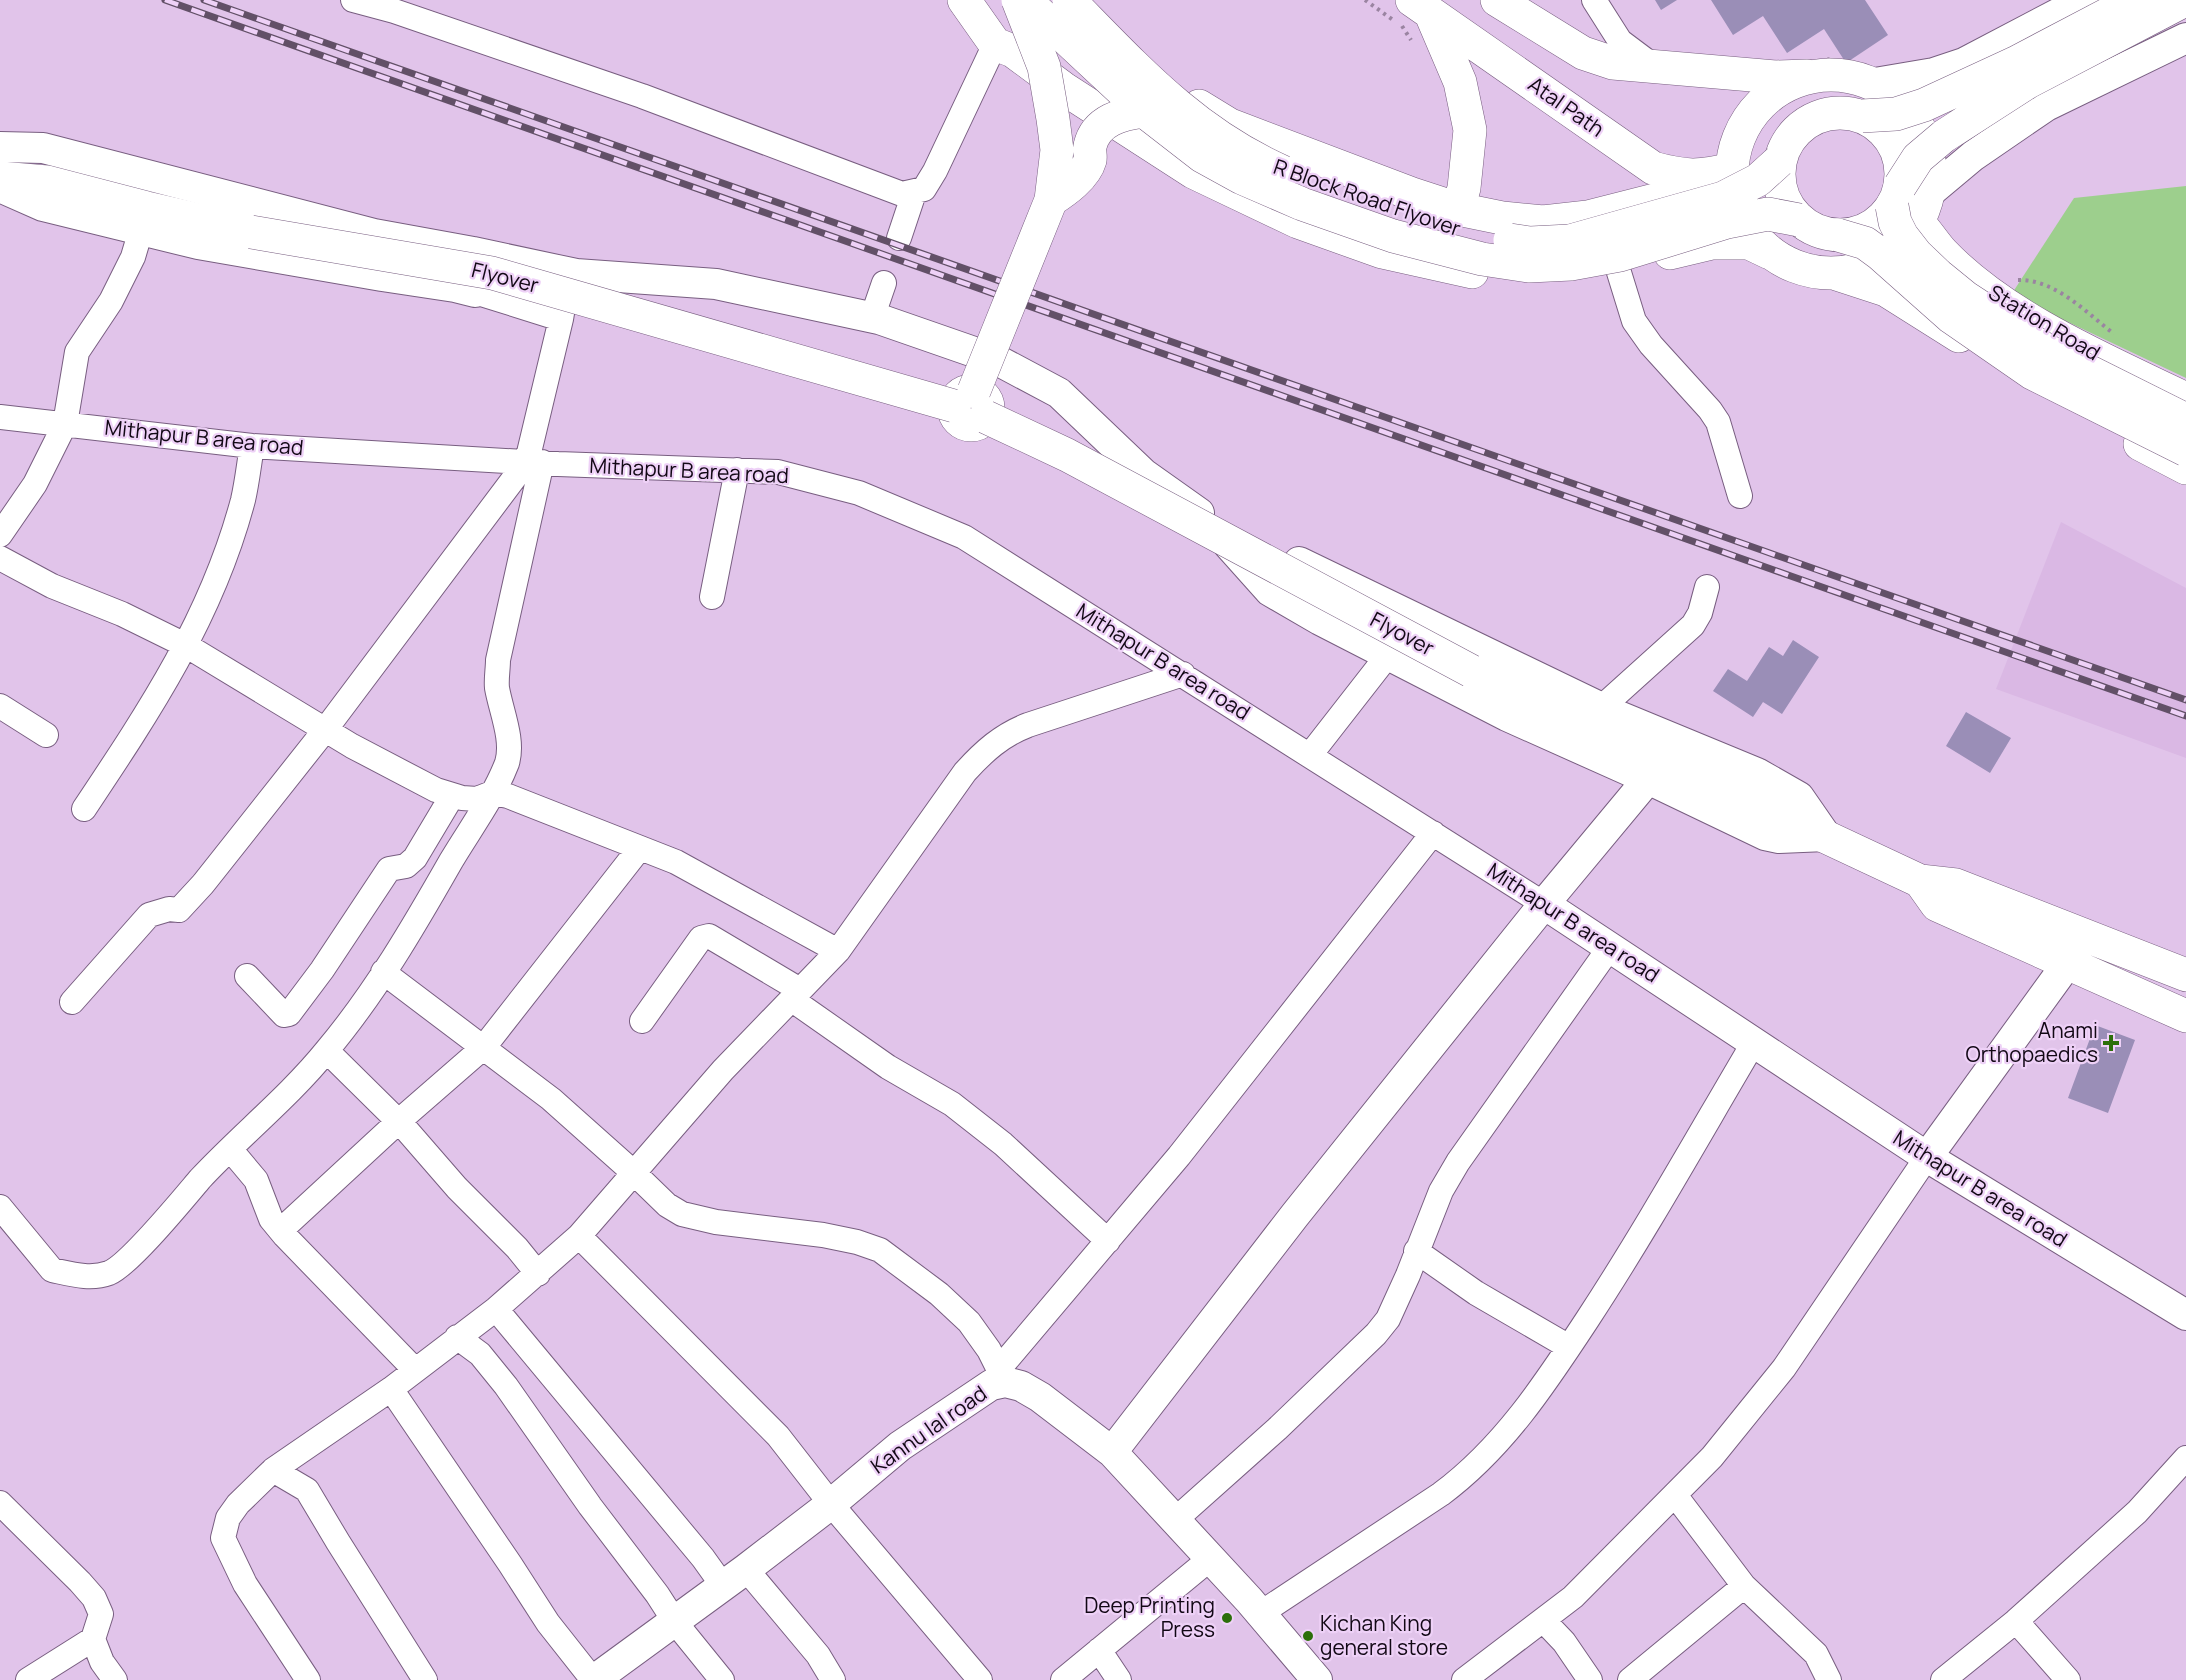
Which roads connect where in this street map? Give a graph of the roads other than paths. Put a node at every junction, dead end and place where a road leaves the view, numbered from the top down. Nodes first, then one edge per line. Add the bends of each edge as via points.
1 (353, 0) edge
2 (964, 0) edge
3 (1018, 0) edge
4 (1025, 0) edge
5 (1069, 0) edge
6 (1081, 0) edge
7 (1497, 0) edge
8 (1594, 0) edge
9 (2084, 0) edge
10 (2135, 0) edge
11 (2185, 0) edge
12 (1421, 7) edge
13 (2186, 38) edge
14 (995, 44) junction
15 (1657, 68) junction
16 (1815, 68) junction
17 (1872, 74) junction
18 (1144, 111) junction
19 (1862, 116) junction
20 (0, 147) edge
21 (0, 157) edge
22 (1779, 161) junction
23 (1732, 174) junction
24 (1365, 177) junction
25 (0, 178) edge
26 (57, 184) junction
27 (0, 187) edge
28 (914, 193) junction
29 (1051, 200) junction
30 (1911, 202) junction
31 (1458, 209) junction
32 (1799, 220) junction
33 (141, 230) junction
34 (1838, 235) junction
35 (899, 238) dead end
36 (1344, 238) junction
37 (1770, 253) junction
38 (484, 255) junction
39 (1617, 266) junction
40 (569, 273) junction
41 (1838, 274) junction
42 (884, 283) dead end
43 (475, 292) junction
44 (561, 318) junction
45 (872, 318) junction
46 (2186, 399) edge
47 (972, 405) junction
48 (0, 417) edge
49 (2186, 420) edge
50 (65, 424) junction
51 (252, 446) junction
52 (2186, 450) edge
53 (534, 462) junction
54 (2186, 468) edge
55 (737, 470) junction
56 (1740, 496) dead end
57 (1202, 515) junction
58 (0, 535) edge
59 (0, 558) edge
60 (1707, 587) dead end
61 (712, 597) dead end
62 (187, 646) junction
63 (1388, 655) junction
64 (1183, 674) junction
65 (0, 706) edge
66 (1601, 708) junction
67 (325, 730) junction
68 (46, 735) dead end
69 (1310, 755) junction
70 (1648, 779) junction
71 (492, 793) junction
72 (452, 796) junction
73 (84, 809) dead end
74 (1433, 833) junction
75 (1826, 836) junction
76 (639, 849) junction
77 (1920, 881) junction
78 (1544, 904) junction
79 (2087, 936) junction
80 (1610, 947) junction
81 (838, 951) junction
82 (2067, 964) junction
83 (383, 972) junction
84 (2186, 975) edge
85 (247, 976) dead end
86 (795, 995) junction
87 (72, 1002) dead end
88 (2186, 1016) edge
89 (642, 1021) dead end
90 (1755, 1042) junction
91 (484, 1047) junction
92 (327, 1051) junction
93 (399, 1121) junction
94 (230, 1149) junction
95 (1926, 1157) junction
96 (634, 1173) junction
97 (0, 1207) edge
98 (281, 1230) junction
99 (579, 1236) junction
100 (1108, 1241) junction
101 (1416, 1251) junction
102 (538, 1274) junction
103 (496, 1309) junction
104 (2186, 1315) edge
105 (457, 1337) junction
106 (1569, 1347) junction
107 (415, 1370) junction
108 (1002, 1376) junction
109 (391, 1389) junction
110 (1112, 1452) junction
111 (2186, 1458) edge
112 (273, 1470) junction
113 (1675, 1495) junction
114 (0, 1503) edge
115 (831, 1504) junction
116 (1175, 1520) junction
117 (1211, 1558) junction
118 (734, 1577) junction
119 (1744, 1586) junction
120 (1261, 1613) junction
121 (1544, 1621) junction
122 (2016, 1621) junction
123 (675, 1622) junction
124 (93, 1639) junction
125 (1099, 1650) junction
126 (1305, 1676) edge
127 (978, 1679) edge
128 (1828, 1679) edge
129 (2066, 1679) edge
130 (28, 1680) edge
131 (115, 1680) edge
132 (308, 1680) edge
133 (425, 1680) edge
134 (593, 1680) edge
135 (722, 1680) edge
136 (833, 1680) edge
137 (1063, 1680) edge
138 (1119, 1680) edge
139 (1464, 1680) edge
140 (1590, 1680) edge
141 (1630, 1680) edge
142 (1943, 1680) edge

1 - 28 street via 642,96 883,188
2 - 14 main road
3 - 29 main road, bridge via 1044,67 1053,118 1057,150
4 - 18 main road, R Block Road Flyover, bridge
5 - 22 main road, R Block Road Flyover, bridge via 1172,102 1214,135 1254,159 1311,184 1401,215 1485,237 1540,243 1570,241 1614,230 1723,198 1758,180
6 - 24 main road via 1143,62 1186,98 1221,120
7 - 15 main road via 1582,53 1613,63
8 - 15 street via 1620,41
9 - 17 street via 1964,63 1935,73
10 - 19 main road, R Block Road Flyover, bridge via 1923,105 1896,114
11 - 30 main road, bridge via 2028,82 1944,136 1918,158
12 - 23 main road, Atal Path via 1653,168 1678,175
12 - 31 main road via 1460,82 1470,129
13 - 30 street via 2046,106
14 - 28 street via 935,171 924,189
14 - 36 main road via 1013,51 1193,172 1298,222
15 - 16 main road via 1775,77
16 - 17 main road via 1841,74
16 - 23 main road via 1777,89 1752,112 1737,141
17 - 30 main road via 1901,102 1921,129 1931,160
18 - 29 main road, bridge via 1106,122 1093,140 1090,160 1079,176
18 - 32 main road, R Block Road Flyover, bridge via 1202,156 1242,178 1393,236 1482,259 1529,266 1571,264 1620,255 1727,222 1768,214
19 - 22 main road, R Block Road Flyover via 1841,112 1820,115 1801,125 1786,141
19 - 30 main road, bridge via 1880,127 1894,144
20 - 38 street via 43,148 374,234
21 - 26 main road, Flyover
22 - 32 main road, R Block Road Flyover via 1778,183 1785,203
23 - 31 main road via 1588,217 1543,222
23 - 37 main road via 1736,203 1749,231
24 - 31 main road
24 - 36 main road
25 - 26 main road, Flyover
26 - 47 main road, Flyover, bridge via 250,232 492,273
27 - 33 street via 43,206
28 - 35 street
29 - 47 main road, bridge
30 - 34 main road, bridge via 1859,232
30 - 41 main road via 1898,249 1870,266
30 - 46 main road, Station Road via 1942,252 1980,285 2058,336
30 - 49 main road, bridge via 1895,222 1902,236 1916,254 1965,297 2046,350
32 - 34 main road, R Block Road Flyover via 1817,231
33 - 43 street via 198,244
33 - 50 street via 133,257 111,301 77,352
34 - 52 main road, R Block Road Flyover, bridge via 1865,243 1951,317 2032,373
36 - 39 main road via 1382,252 1469,272 1533,280 1584,275
37 - 39 main road via 1749,243 1712,243
37 - 41 main road via 1791,265
38 - 40 street
38 - 43 street
39 - 56 street via 1634,321 1718,422
40 - 44 street
40 - 45 street via 716,284
41 - 54 main road via 1886,290 2022,381
42 - 45 street
43 - 44 street
44 - 53 street
45 - 57 street via 997,360 1059,393 1144,474
47 - 75 main road, Flyover, bridge via 1471,671
48 - 50 street, Mithapur B area road
50 - 51 street, Mithapur B area road
50 - 58 street via 35,484
51 - 53 street, Mithapur B area road
51 - 62 street via 230,547
53 - 55 street, Mithapur B area road
53 - 67 street
53 - 71 street via 501,640 497,684 510,753
55 - 61 street
55 - 64 street, Mithapur B area road via 778,472 859,493 964,537
57 - 63 street via 1270,591
57 - 66 street
59 - 62 street via 52,586
60 - 66 street via 1693,625
62 - 67 street
62 - 73 street via 143,722
63 - 69 street
63 - 70 street via 1507,716
64 - 69 street, Mithapur B area road
64 - 81 street via 1028,725 981,754
65 - 68 street
66 - 75 street via 1757,772 1799,797
67 - 72 street
67 - 87 street via 179,910 149,915
69 - 74 street, Mithapur B area road
70 - 75 street via 1766,835
70 - 78 street
71 - 72 street via 477,799
71 - 76 street
71 - 83 street
72 - 85 street via 415,858 406,866 389,869 289,1014 284,1015
74 - 78 street, Mithapur B area road
74 - 100 street
75 - 77 main road, Flyover
76 - 81 street via 676,862
76 - 91 street
77 - 79 main road via 1956,885
77 - 82 main road via 1937,905
78 - 80 street, Mithapur B area road
78 - 110 street
79 - 82 main road
79 - 84 main road
80 - 90 street, Mithapur B area road
80 - 101 street via 1458,1162 1440,1191
81 - 86 street
82 - 88 main road
82 - 95 street
83 - 91 street
83 - 92 street
86 - 89 street via 709,936 701,938
86 - 96 street via 723,1070
86 - 100 street via 888,1067 952,1104 1010,1150
90 - 95 street, Mithapur B area road
90 - 106 street via 1614,1279
91 - 93 street
91 - 96 street via 551,1099
92 - 93 street
92 - 94 street
93 - 98 street
93 - 102 street
94 - 97 street via 131,1256 112,1272 94,1278 52,1270
94 - 98 street via 256,1180 272,1219
95 - 104 street, Mithapur B area road
95 - 113 street via 1767,1391
96 - 99 street
96 - 108 street via 667,1205 688,1216 835,1238 880,1250 969,1322
98 - 107 street
99 - 102 street
99 - 115 street via 778,1436
100 - 108 street
101 - 106 street via 1476,1293
101 - 116 street via 1388,1319 1376,1334
102 - 103 street
103 - 105 street
103 - 118 street via 702,1558
105 - 107 street
105 - 123 street via 480,1354 506,1386
106 - 120 street via 1541,1390 1484,1458 1460,1479
107 - 109 street
108 - 110 street, Kannu lal road via 1040,1397
108 - 115 street, Kannu lal road via 900,1446
109 - 112 street
109 - 134 street via 548,1623
110 - 116 street, Kannu lal road
111 - 122 street via 2137,1512
112 - 132 street via 238,1504 228,1518 223,1538 245,1584
112 - 133 street via 308,1490
113 - 119 street
113 - 121 street via 1574,1597
114 - 124 street via 94,1598 101,1614
115 - 118 street, Kannu lal road
115 - 127 street
116 - 117 street, Kannu lal road
117 - 120 street, Kannu lal road
117 - 125 street
118 - 123 street, Kannu lal road
118 - 136 street via 818,1655
119 - 128 street via 1806,1641
119 - 141 street
120 - 126 street, Kannu lal road
121 - 139 street
121 - 140 street
122 - 129 street
122 - 142 street
123 - 134 street, Kannu lal road
123 - 135 street
124 - 130 street
124 - 131 street
125 - 137 street
125 - 138 street

